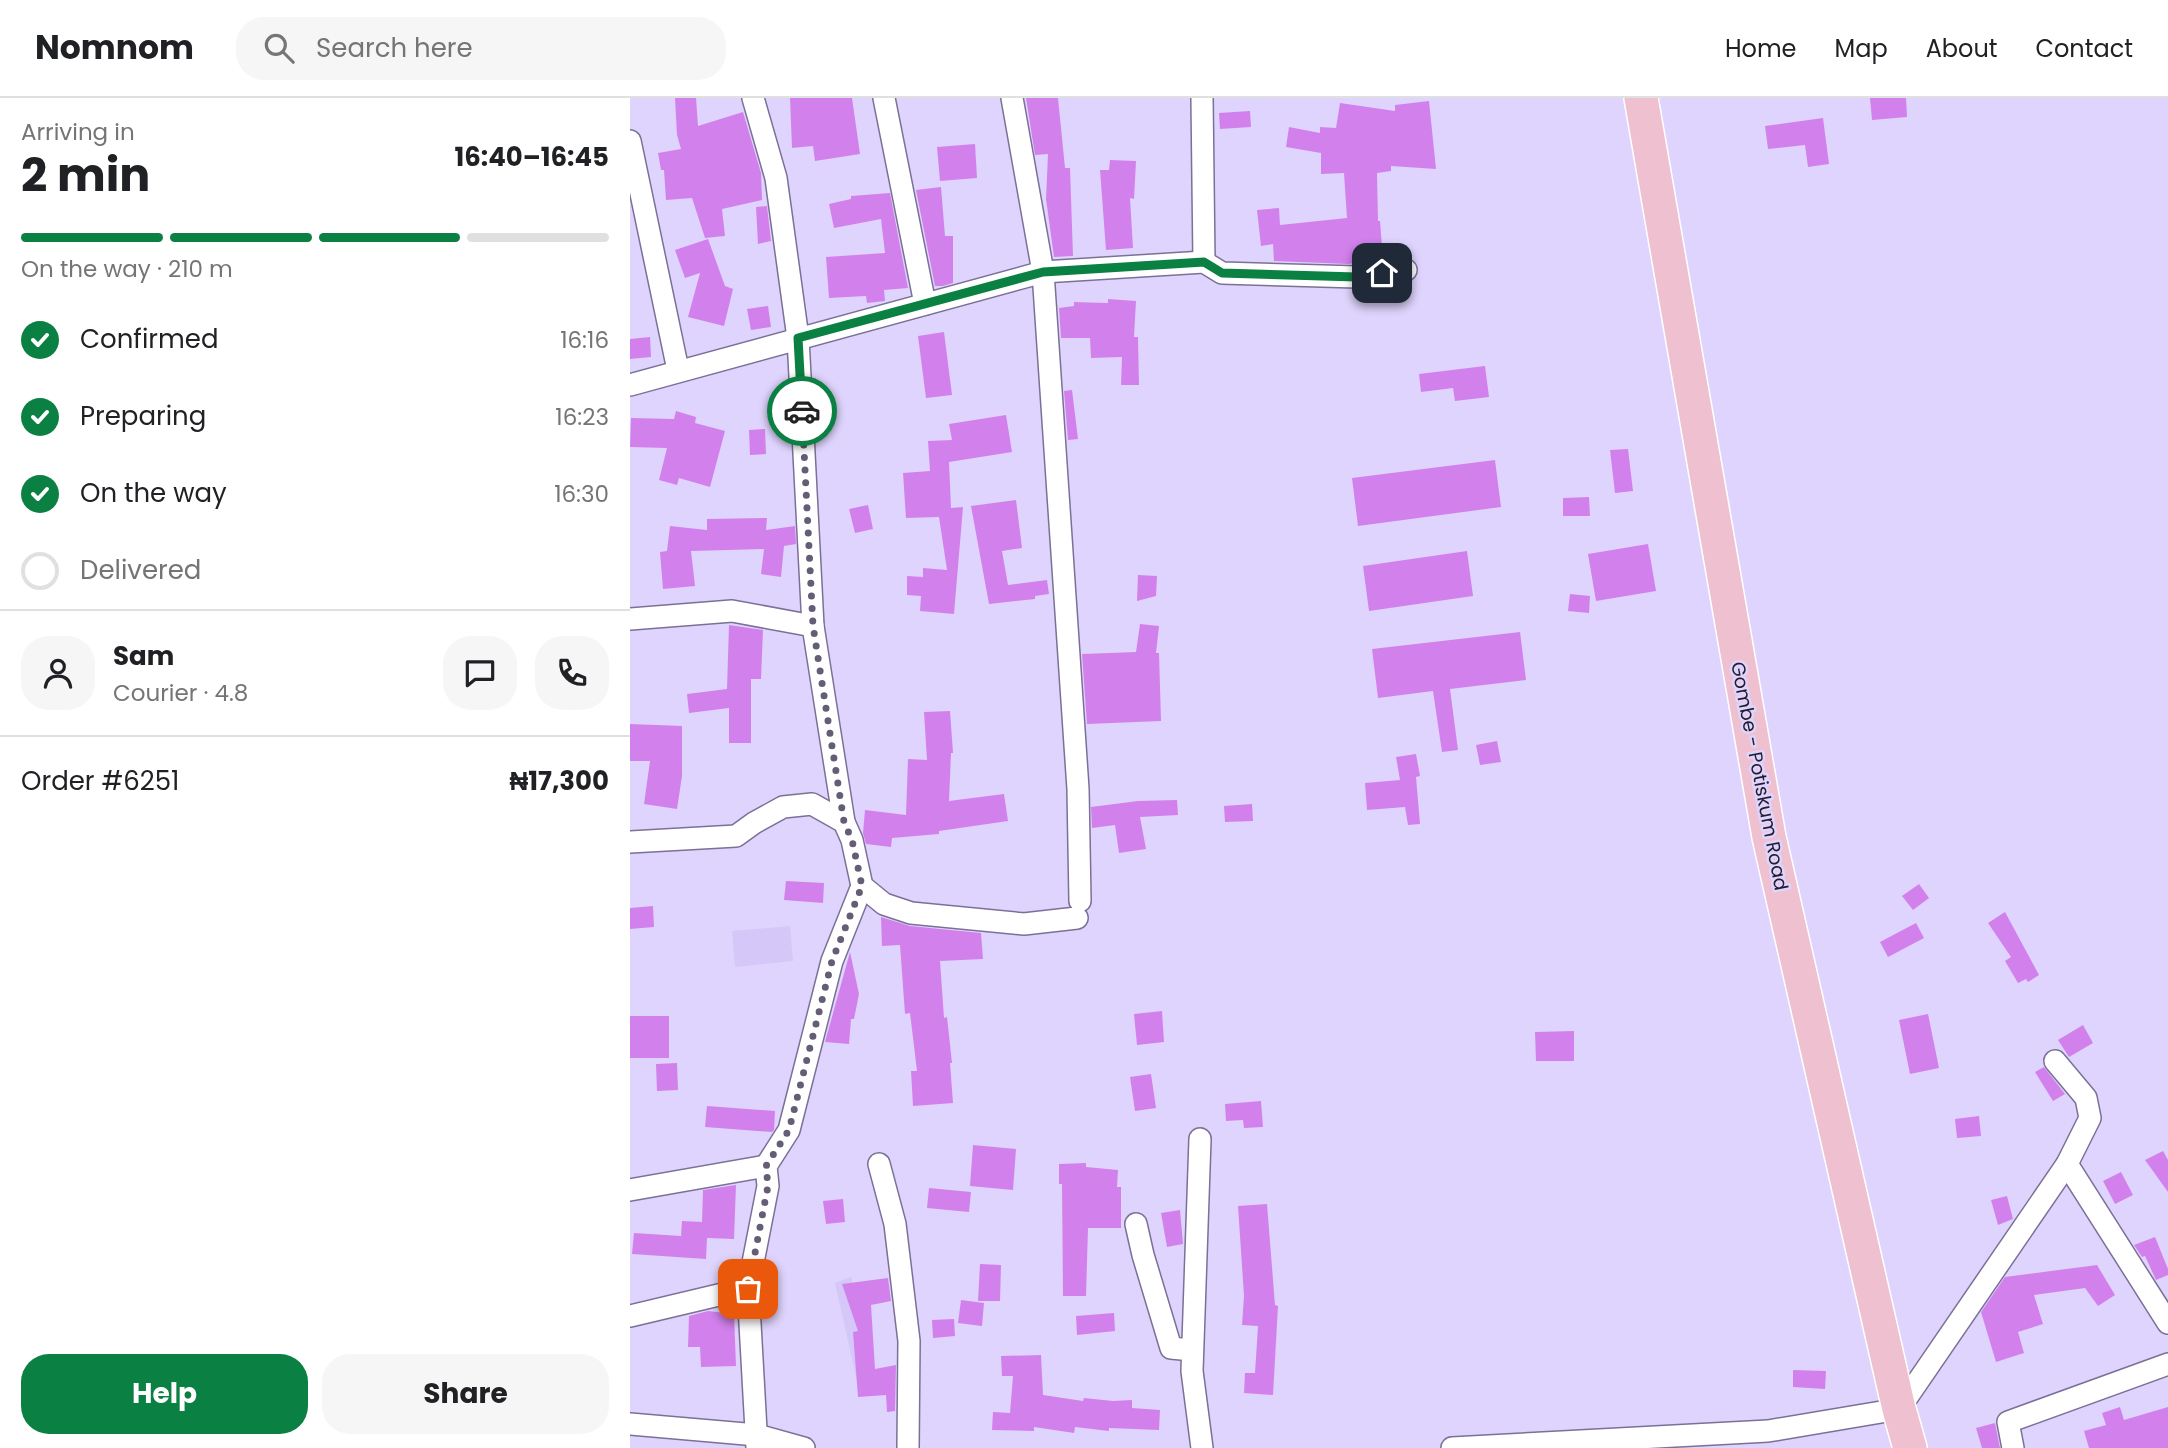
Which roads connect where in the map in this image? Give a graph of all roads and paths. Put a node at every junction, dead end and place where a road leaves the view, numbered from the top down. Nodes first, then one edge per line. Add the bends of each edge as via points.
1 (754, 98) edge
2 (884, 98) edge
3 (1012, 98) edge
4 (1202, 98) edge
5 (1641, 98) edge
6 (630, 141) edge
7 (1204, 262) junction
8 (1406, 270) dead end
9 (1043, 272) junction
10 (925, 304) junction
11 (798, 338) junction
12 (678, 370) junction
13 (630, 385) edge
14 (630, 619) edge
15 (813, 626) junction
16 (844, 822) junction
17 (630, 842) edge
18 (862, 886) junction
19 (2055, 1061) dead end
20 (1200, 1139) dead end
21 (879, 1164) dead end
22 (2067, 1164) junction
23 (766, 1166) junction
24 (630, 1190) edge
25 (1136, 1224) dead end
26 (748, 1289) junction
27 (630, 1316) edge
28 (2168, 1323) edge
29 (1192, 1350) junction
30 (2168, 1364) edge
31 (1899, 1409) junction
32 (630, 1424) edge
33 (1768, 1440) edge
34 (757, 1441) edge
35 (1642, 1443) edge
36 (1514, 1446) edge
37 (804, 1448) edge
38 (908, 1448) edge
39 (1202, 1448) edge
40 (1452, 1448) edge
41 (1910, 1448) edge
42 (2013, 1448) edge

1 - 11 street via 776,178
2 - 10 street
3 - 9 street
4 - 7 street
5 - 31 main road, Gombe - Potiskum Road via 1769,837
6 - 12 street
7 - 8 street via 1222,273 1357,277
7 - 9 street
9 - 10 street
9 - 18 street via 1078,789 1078,909 1055,922 1024,924 911,913 884,904
10 - 11 street
11 - 12 street
11 - 15 street
12 - 13 street
14 - 15 street via 732,611
15 - 16 street
16 - 17 street via 812,804 783,807 736,836
16 - 18 street
18 - 23 street via 832,961 789,1130
19 - 22 street via 2086,1098 2090,1118
20 - 29 street
21 - 38 street via 895,1224 909,1341
22 - 28 street
22 - 31 street
23 - 24 street
23 - 26 street via 768,1186
25 - 29 street via 1171,1348
26 - 27 street
26 - 34 street
29 - 39 street
30 - 42 street via 2008,1422
31 - 33 street
31 - 41 main road, Gombe - Potiskum Road
32 - 34 street
33 - 35 street
34 - 37 street
35 - 36 street
36 - 40 street

